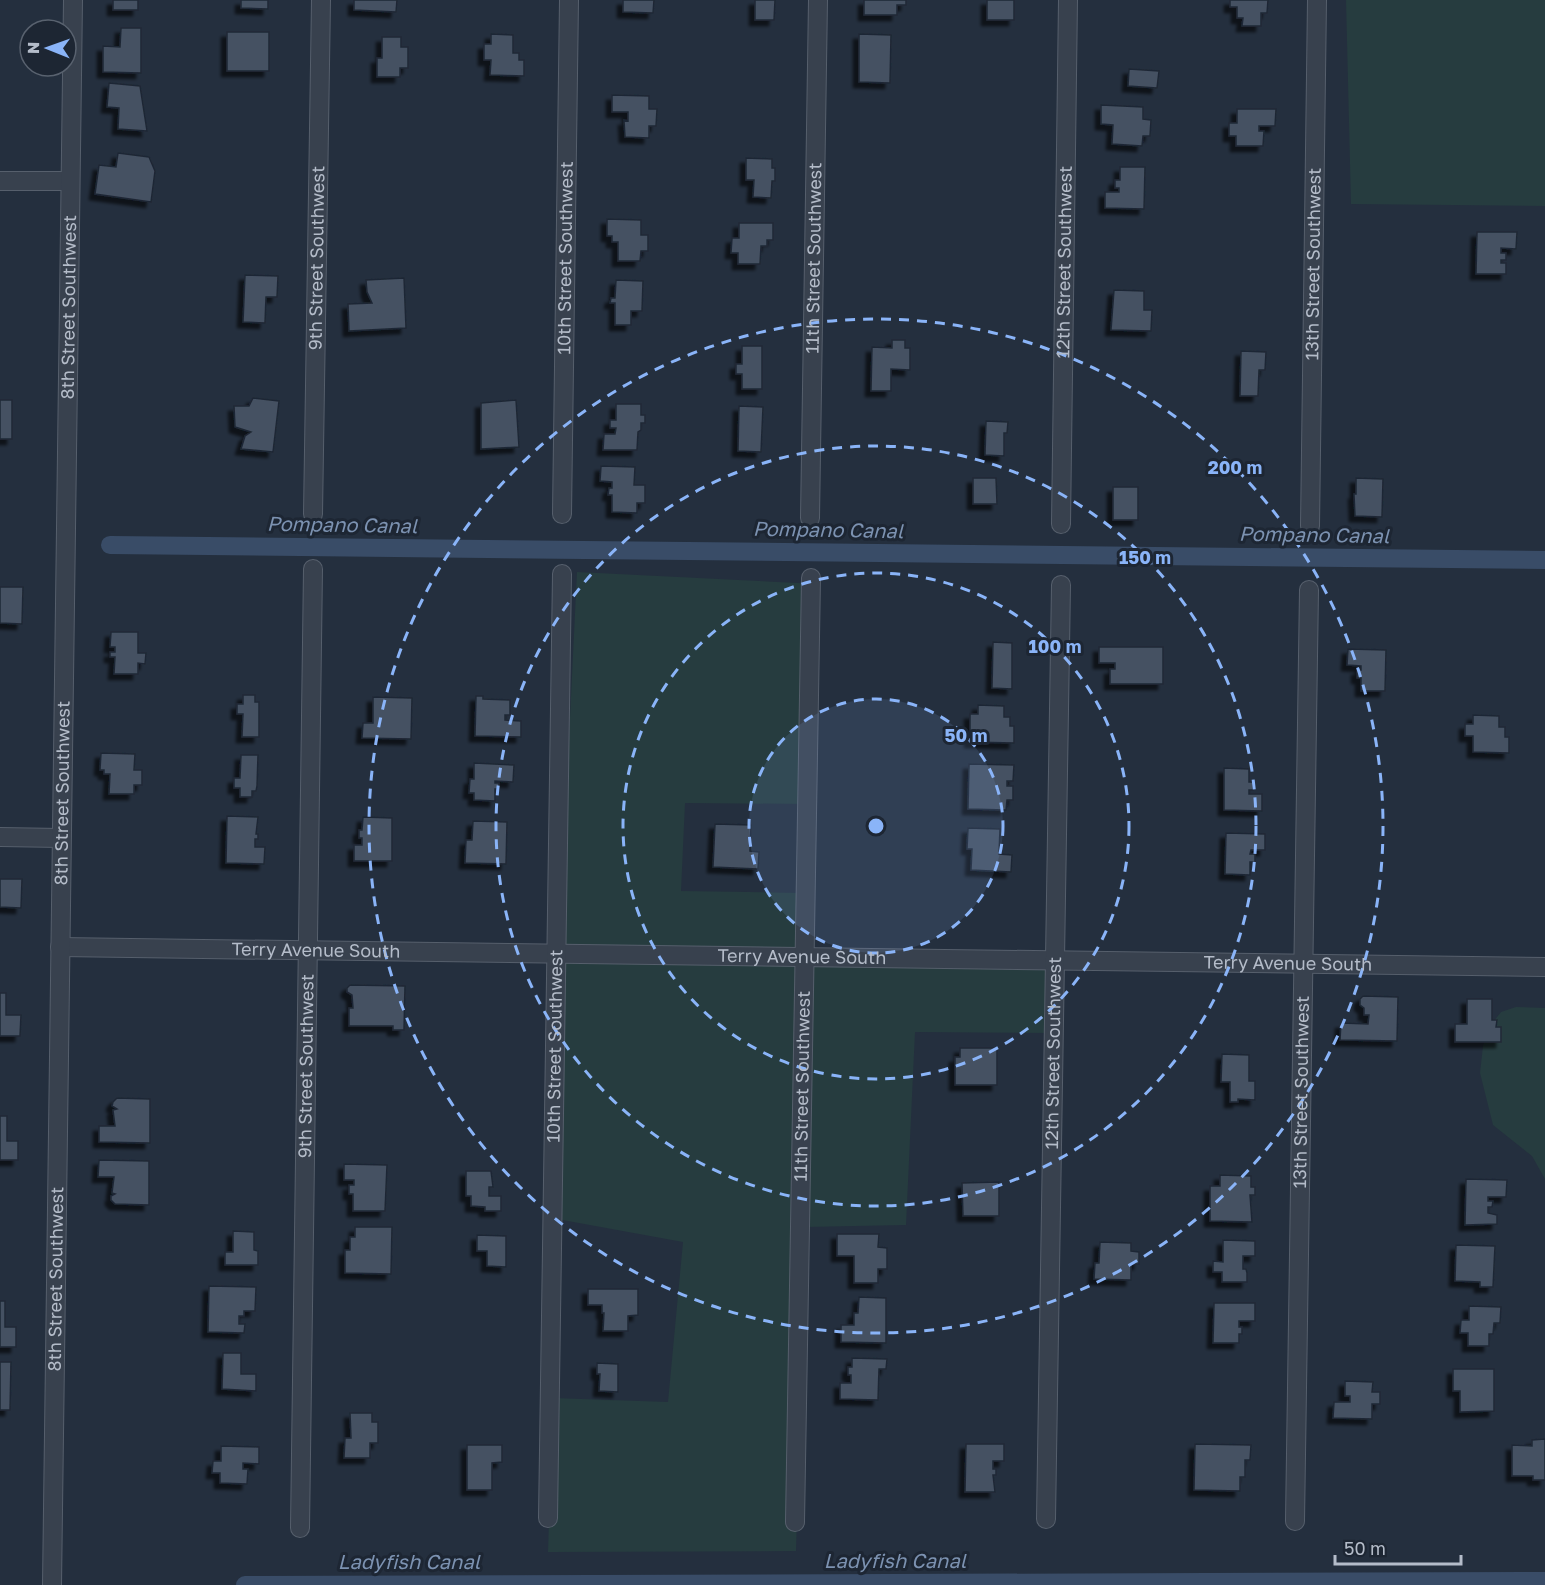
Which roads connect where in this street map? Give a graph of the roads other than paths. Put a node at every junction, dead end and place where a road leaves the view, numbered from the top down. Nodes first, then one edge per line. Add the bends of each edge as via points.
1 (73, 0) edge
2 (321, 0) edge
3 (569, 0) edge
4 (818, 0) edge
5 (1068, 0) edge
6 (1317, 0) edge
7 (70, 181) junction
8 (0, 182) edge
9 (313, 514) dead end
10 (562, 514) dead end
11 (810, 518) dead end
12 (1061, 524) dead end
13 (1310, 526) dead end
14 (313, 569) dead end
15 (562, 574) dead end
16 (811, 578) dead end
17 (1061, 585) dead end
18 (1309, 590) dead end
19 (0, 837) edge
20 (61, 838) junction
21 (60, 947) junction
22 (307, 950) junction
23 (556, 954) junction
24 (805, 957) junction
25 (1054, 960) junction
26 (1304, 964) junction
27 (1545, 967) edge
28 (548, 1518) dead end
29 (1046, 1519) dead end
30 (1295, 1521) dead end
31 (795, 1522) dead end
32 (300, 1528) dead end
33 (52, 1585) edge

1 - 7 street, 8th Street Southwest
2 - 9 street, 9th Street Southwest
3 - 10 street, 10th Street Southwest
4 - 11 street, 11th Street Southwest
5 - 12 street, 12th Street Southwest
6 - 13 street, 13th Street Southwest
7 - 8 street
7 - 20 street, 8th Street Southwest
14 - 22 street, 9th Street Southwest
15 - 23 street, 10th Street Southwest
16 - 24 street, 11th Street Southwest
17 - 25 street, 12th Street Southwest
18 - 26 street, 13th Street Southwest
19 - 20 street
20 - 21 street, 8th Street Southwest
21 - 22 street, Terry Avenue South
21 - 33 street, 8th Street Southwest
22 - 23 street, Terry Avenue South
22 - 32 street, 9th Street Southwest
23 - 24 street, Terry Avenue South
23 - 28 street, 10th Street Southwest
24 - 25 street, Terry Avenue South
24 - 31 street, 11th Street Southwest
25 - 26 street, Terry Avenue South
25 - 29 street, 12th Street Southwest
26 - 27 street, Terry Avenue South
26 - 30 street, 13th Street Southwest

